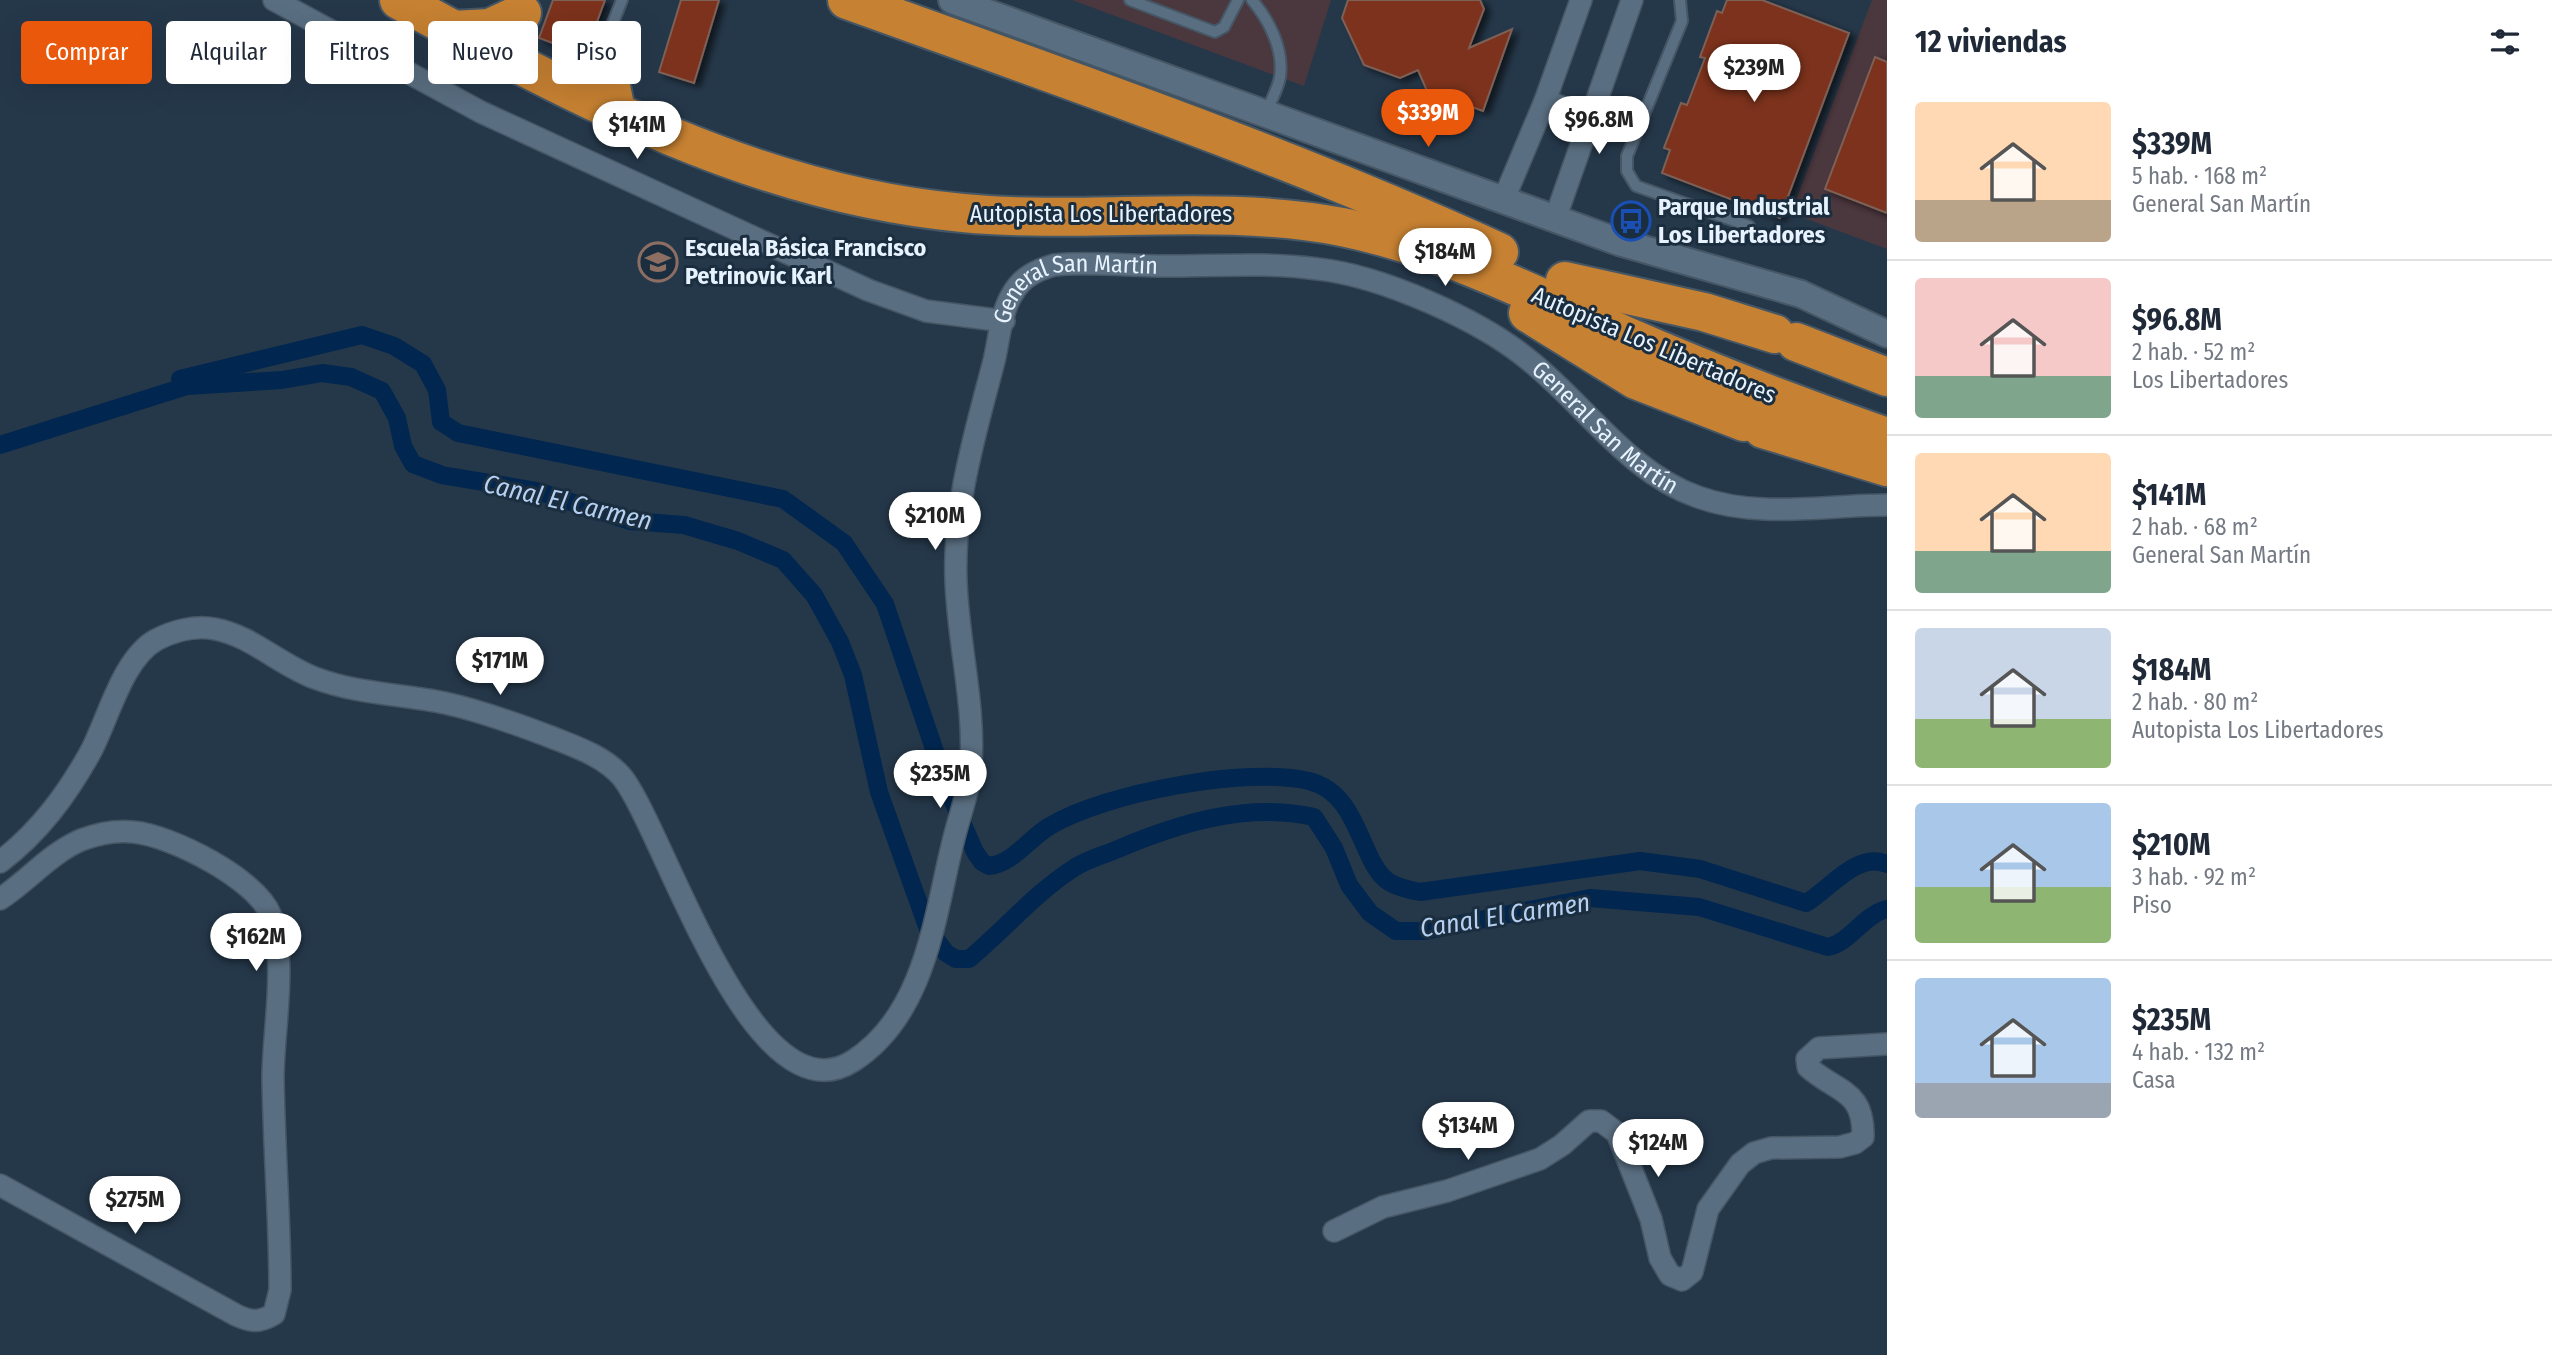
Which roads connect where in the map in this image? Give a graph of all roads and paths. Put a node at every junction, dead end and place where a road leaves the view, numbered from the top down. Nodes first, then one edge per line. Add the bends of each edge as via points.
1 (274, 0) edge
2 (399, 0) edge
3 (622, 0) edge
4 (847, 0) edge
5 (952, 0) edge
6 (1130, 0) edge
7 (1238, 0) edge
8 (1252, 0) edge
9 (1581, 0) edge
10 (1632, 0) edge
11 (1680, 0) edge
12 (522, 9) edge
13 (437, 21) edge
14 (502, 21) edge
15 (610, 21) edge
16 (538, 74) edge
17 (608, 84) edge
18 (1545, 101) junction
19 (617, 115) junction
20 (1265, 115) junction
21 (1591, 117) junction
22 (1503, 201) junction
23 (1555, 219) junction
24 (1749, 226) dead end
25 (1343, 228) junction
26 (1564, 281) junction
27 (1004, 321) junction
28 (1887, 334) edge
29 (1887, 377) edge
30 (1887, 409) edge
31 (1887, 436) edge
32 (1887, 467) edge
33 (1887, 505) edge
34 (0, 862) edge
35 (0, 899) edge
36 (1887, 1044) edge
37 (0, 1185) edge
38 (1334, 1231) dead end

1 - 27 street, General San Martín via 481,112 869,290 926,310
2 - 13 highway, Autopista Los Libertadores
3 - 15 lane
4 - 26 highway, Autopista Los Libertadores via 1204,130 1405,210
5 - 20 street
6 - 7 lane via 1215,32 1224,27
8 - 20 lane via 1267,17 1279,61 1280,77
9 - 18 street
10 - 21 street
11 - 24 lane via 1682,21 1627,156 1627,171 1636,186
12 - 14 highway
16 - 19 highway, Autopista Los Libertadores
17 - 19 highway
18 - 21 street
18 - 22 street
19 - 25 highway, Autopista Los Libertadores via 774,175 895,205 1046,218 1230,214
20 - 22 street
21 - 23 street
22 - 23 street
23 - 28 street via 1657,255 1801,294
25 - 31 highway, Autopista Los Libertadores via 1451,259 1672,356
25 - 32 highway, Autopista Los Libertadores via 1493,294 1636,380 1754,425
26 - 29 highway, Autopista Los Libertadores via 1720,316
26 - 30 highway, Autopista Los Libertadores via 1758,363
27 - 33 street, General San Martín via 1019,284 1054,265 1301,267 1339,272 1418,299 1504,342 1532,362 1643,465 1697,497 1765,509
27 - 34 street via 961,500 956,581 970,745 966,796 938,919 914,986 892,1022 852,1062 831,1069 789,1060 744,1007 691,921 622,777 600,758 444,702 351,689 311,677 231,632 207,627 180,630 150,643 124,677 91,752 56,807 41,827
35 - 37 street via 54,855 108,832 135,832 187,848 258,894 270,914 277,966 273,1075 280,1290 274,1314 251,1322 236,1315
36 - 38 street via 1811,1052 1808,1067 1851,1094 1861,1110 1863,1137 1840,1147 1771,1148 1740,1164 1707,1209 1692,1272 1682,1280 1670,1275 1660,1258 1626,1152 1617,1133 1601,1121 1588,1121 1540,1159 1383,1207

